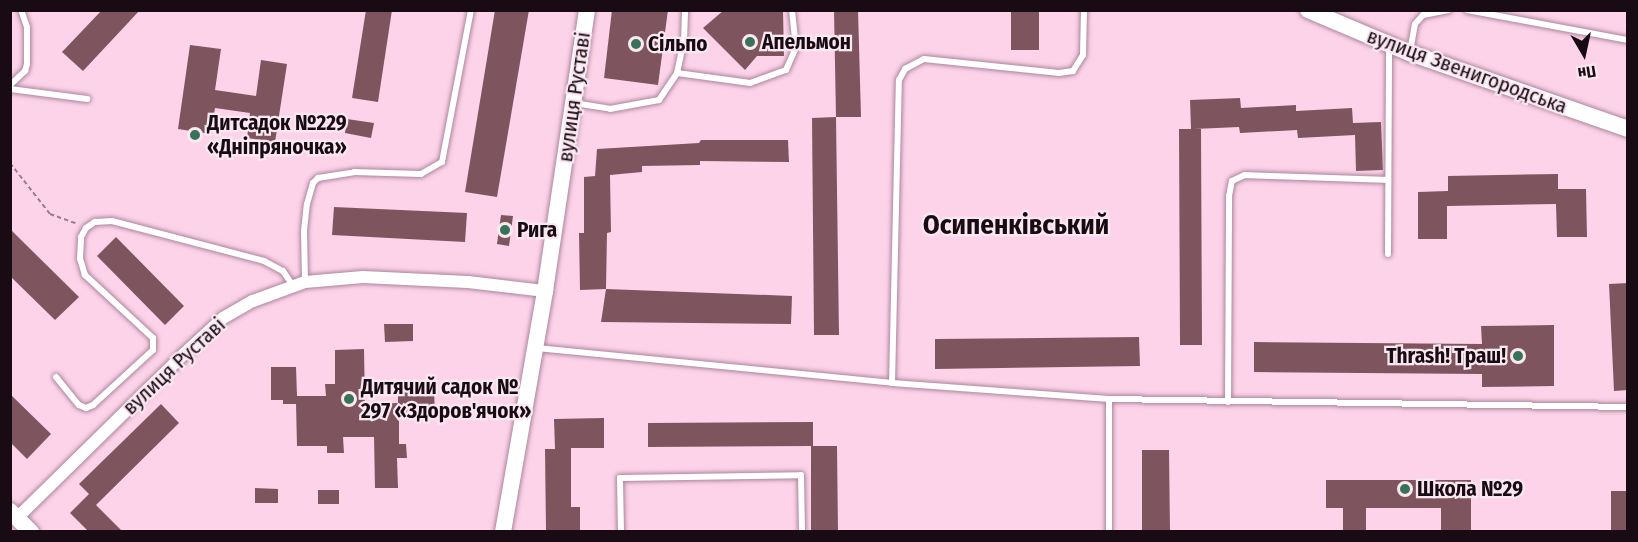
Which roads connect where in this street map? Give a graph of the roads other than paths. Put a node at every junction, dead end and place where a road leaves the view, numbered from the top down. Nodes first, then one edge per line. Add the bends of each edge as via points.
1 (21, 10) edge
2 (471, 10) edge
3 (587, 10) edge
4 (685, 10) edge
5 (792, 10) edge
6 (1084, 10) edge
7 (1308, 10) edge
8 (1449, 10) edge
9 (1467, 10) edge
10 (1628, 40) edge
11 (1389, 43) junction
12 (1410, 53) junction
13 (677, 73) junction
14 (10, 87) edge
15 (87, 99) dead end
16 (573, 103) junction
17 (1628, 129) edge
18 (1387, 180) junction
19 (1388, 254) dead end
20 (300, 284) junction
21 (545, 291) junction
22 (536, 348) junction
23 (56, 377) dead end
24 (892, 383) junction
25 (1109, 399) junction
26 (1228, 402) junction
27 (1628, 407) edge
28 (13, 517) edge
29 (31, 531) edge
30 (503, 531) edge
31 (621, 531) edge
32 (802, 531) edge
33 (1110, 531) edge

1 - 14 lane via 27,27 27,64
2 - 20 lane via 442,162 421,174 354,172 318,178 307,204
3 - 16 street, вулиця Руставі
4 - 13 lane
5 - 13 lane via 796,48 786,70 750,83
6 - 24 lane via 1083,55 1073,71 1059,73 924,59 905,69 899,80
7 - 11 street, вулиця Звенигородська
8 - 12 lane via 1419,19
9 - 10 lane
11 - 12 street, вулиця Звенигородська
11 - 18 lane
12 - 17 street, вулиця Звенигородська
13 - 16 lane via 659,100 610,109
14 - 15 lane
16 - 21 street, вулиця Руставі
18 - 19 lane
18 - 26 lane via 1245,175 1232,181
20 - 21 street, вулиця Руставі via 363,277 468,282
20 - 23 lane via 264,261 112,220 95,222 81,237 79,249 85,275 153,338 153,350 86,408
20 - 28 street, вулиця Руставі via 253,301 223,318
21 - 22 street, вулиця Руставі
22 - 24 lane
22 - 30 street, вулиця Руставі
24 - 25 lane
25 - 26 lane
25 - 33 lane
26 - 27 lane
28 - 29 street
31 - 32 lane via 620,478 801,475

